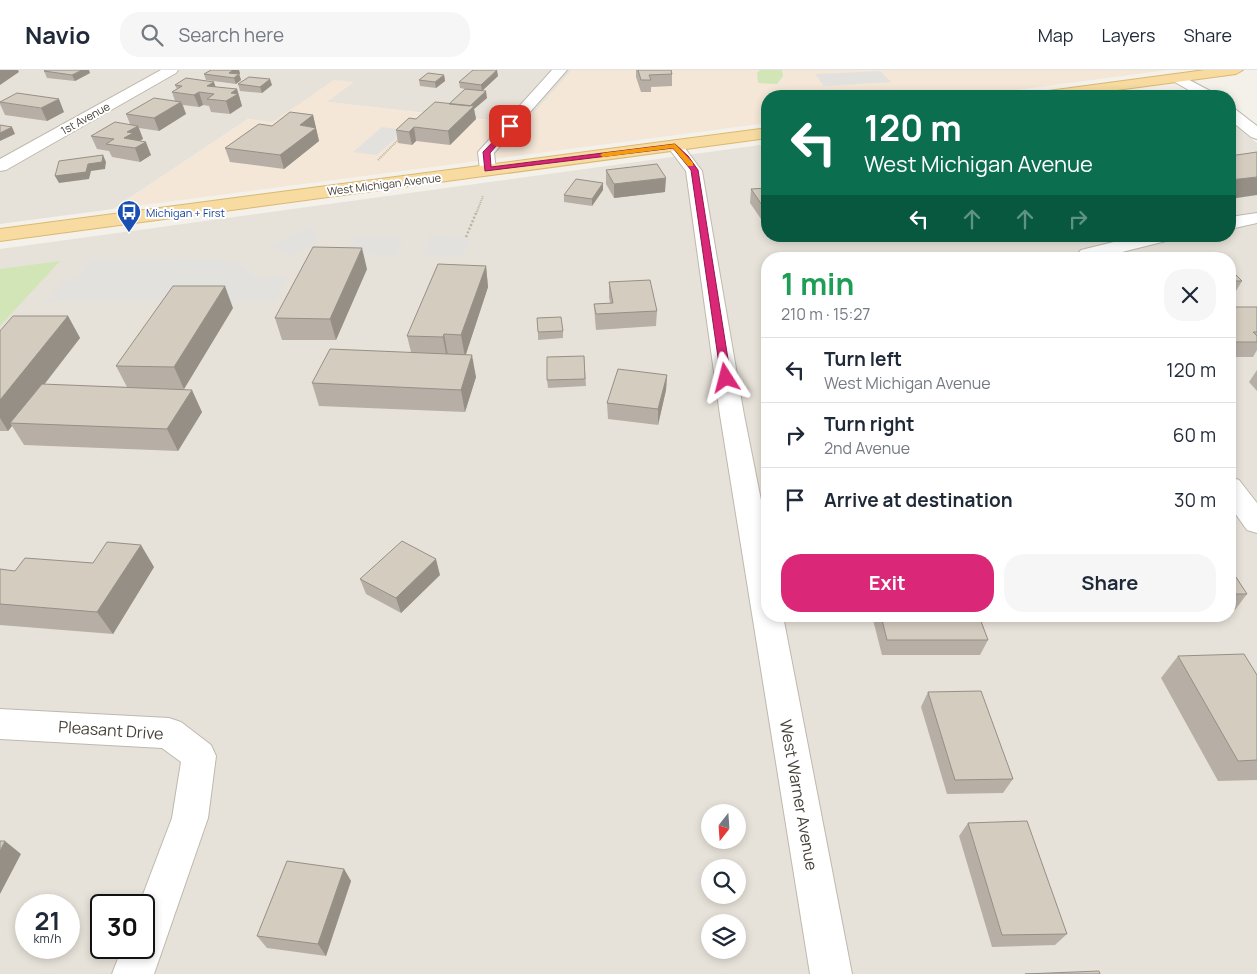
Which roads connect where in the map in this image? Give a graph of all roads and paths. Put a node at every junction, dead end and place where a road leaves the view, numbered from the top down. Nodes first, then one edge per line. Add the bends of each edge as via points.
1 (171, 70) edge
2 (560, 70) edge
3 (1236, 70) edge
4 (1178, 78) junction
5 (1087, 90) edge
6 (1199, 90) edge
7 (1236, 117) edge
8 (761, 134) edge
9 (1257, 134) edge
10 (402, 137) edge
11 (675, 146) junction
12 (376, 161) dead end
13 (0, 166) edge
14 (488, 170) junction
15 (484, 194) dead end
16 (1257, 218) edge
17 (1236, 222) edge
18 (0, 235) edge
19 (466, 237) dead end
20 (1140, 242) edge
21 (1101, 252) edge
22 (1236, 494) edge
23 (1257, 523) edge
24 (761, 577) edge
25 (769, 622) edge
26 (0, 724) edge
27 (155, 913) edge
28 (138, 959) edge
29 (133, 974) edge
30 (831, 974) edge

1 - 13 street, 1st Avenue
2 - 14 street via 486,152
3 - 4 main road
4 - 5 main road
4 - 6 street
7 - 9 street
8 - 11 main road, West Michigan Avenue
10 - 12 path
11 - 14 main road, West Michigan Avenue
11 - 24 street, West Warner Avenue via 694,170
14 - 18 main road, West Michigan Avenue
15 - 19 path
16 - 17 street
20 - 21 street
22 - 23 street
25 - 30 street, West Warner Avenue
26 - 27 street, Pleasant Drive via 169,733 199,756 190,818
28 - 29 street, Pleasant Drive

